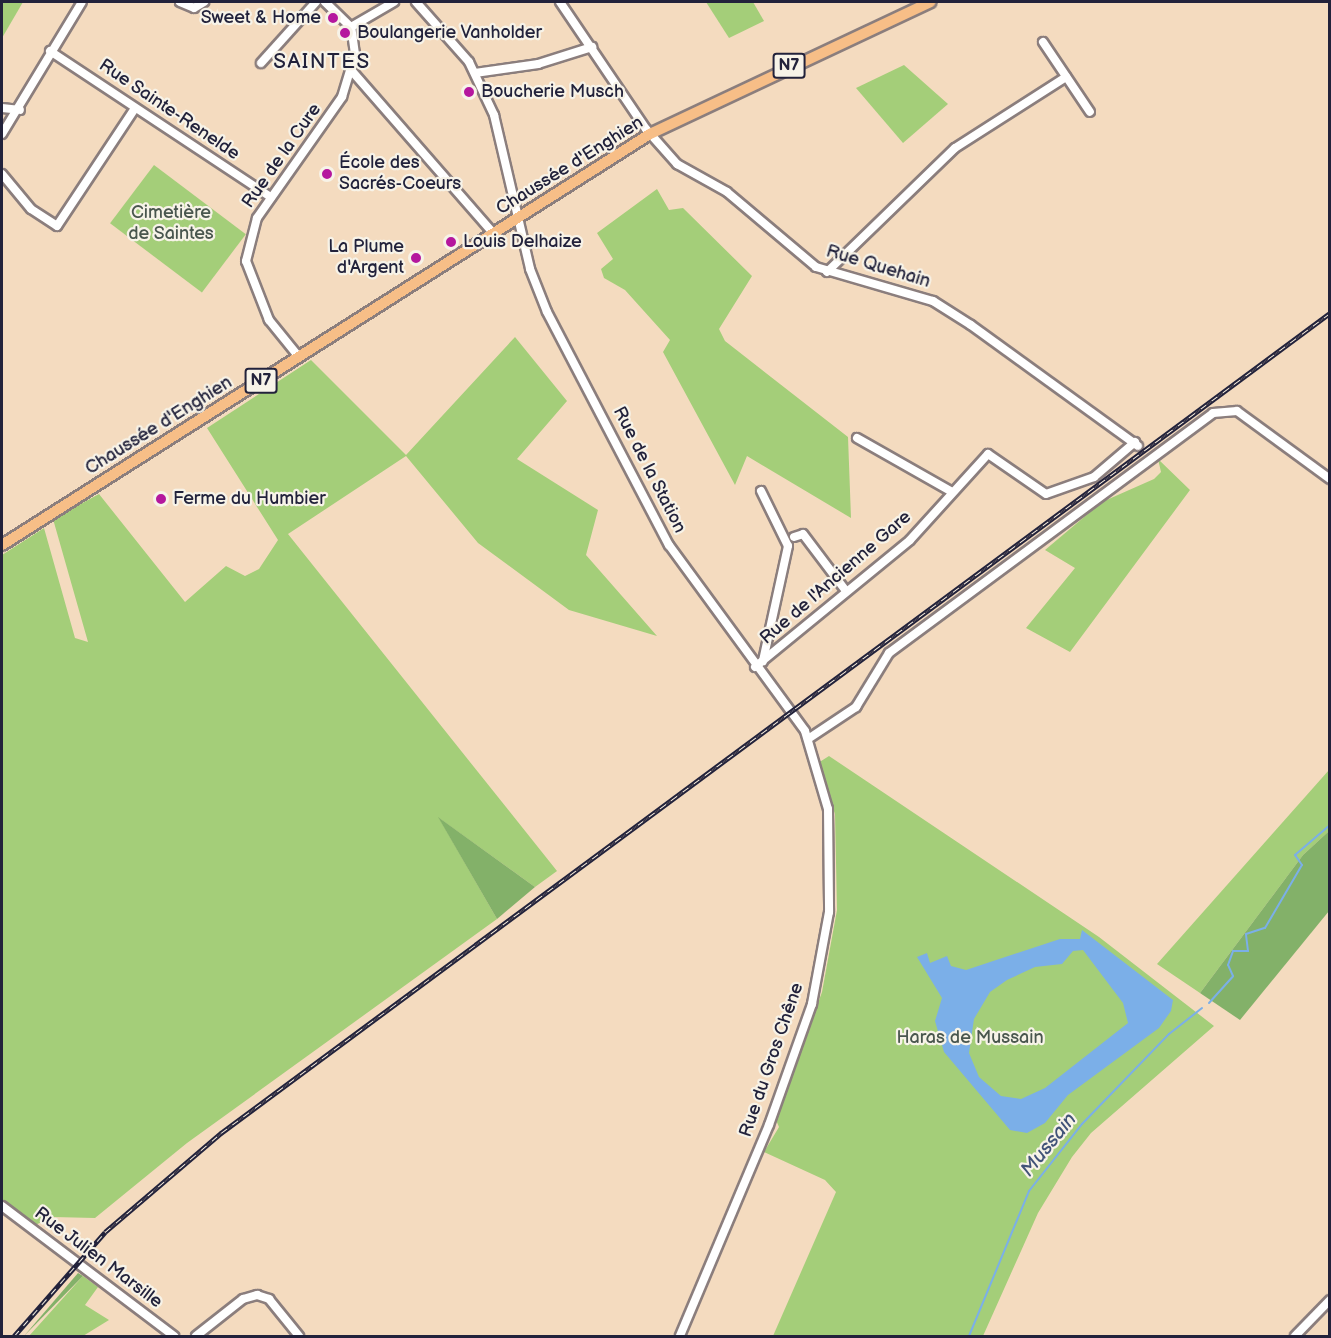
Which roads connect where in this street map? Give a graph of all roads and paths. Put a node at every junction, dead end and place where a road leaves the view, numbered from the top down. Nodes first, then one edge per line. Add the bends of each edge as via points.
1 (82, 2) edge
2 (180, 2) edge
3 (204, 2) edge
4 (316, 2) edge
5 (325, 2) edge
6 (394, 2) edge
7 (416, 2) edge
8 (560, 2) edge
9 (930, 2) edge
10 (351, 27) junction
11 (1043, 42) dead end
12 (592, 47) junction
13 (50, 51) junction
14 (261, 63) dead end
15 (351, 70) junction
16 (475, 73) junction
17 (1066, 77) junction
18 (2, 108) edge
19 (135, 108) junction
20 (20, 110) junction
21 (1090, 112) dead end
22 (2, 134) edge
23 (650, 134) junction
24 (2, 174) edge
25 (271, 197) junction
26 (520, 218) junction
27 (494, 234) junction
28 (827, 272) junction
29 (299, 357) junction
30 (857, 438) dead end
31 (1136, 444) joint
32 (1329, 479) edge
33 (761, 491) dead end
34 (952, 492) junction
35 (794, 537) dead end
36 (2, 545) edge
37 (846, 591) junction
38 (758, 665) junction
39 (793, 714) joint
40 (808, 740) junction
41 (2, 1206) edge
42 (1329, 1300) edge
43 (173, 1336) edge
44 (196, 1336) edge
45 (299, 1336) edge
46 (680, 1336) edge
47 (1295, 1336) edge

1 - 13 street
2 - 3 street via 194,8
4 - 14 street
5 - 10 street
6 - 10 street
7 - 16 street, Rue de la Station
8 - 12 street, Rue Quehain
9 - 23 main road, Chaussée d'Enghien / N7
10 - 15 street, Rue de la Cure via 356,42
11 - 17 street
12 - 16 street via 538,64
12 - 23 street, Rue Quehain
13 - 19 street, Rue Sainte-Renelde
13 - 20 street
15 - 25 street, Rue de la Cure via 329,120
15 - 27 street
16 - 26 street, Rue de la Station via 500,133
17 - 21 street
17 - 28 street via 956,147
18 - 20 street
19 - 24 street via 57,226
19 - 25 street, Rue Sainte-Renelde
20 - 22 street
23 - 26 main road, Chaussée d'Enghien / N7
23 - 28 street, Rue Quehain via 677,164 727,192 807,261
25 - 29 street, Rue de la Cure via 257,218 247,267 269,320
26 - 27 main road, Chaussée d'Enghien / N7
26 - 38 street, Rue de la Station via 540,300 669,545
27 - 29 main road, Chaussée d'Enghien / N7
28 - 31 street, Rue Quehain via 933,302
29 - 36 main road, Chaussée d'Enghien / N7
30 - 34 street
31 - 34 street, Rue de l'Ancienne Gare via 1094,477 1046,494 988,454
32 - 40 street via 1230,409 1213,413 889,653 856,707
33 - 38 street via 788,546
34 - 37 street, Rue de l'Ancienne Gare via 910,540
35 - 37 street via 803,534
37 - 38 street, Rue de l'Ancienne Gare
38 - 39 street, Rue de la Station
39 - 40 street, Rue du Gros Chêne
40 - 46 street, Rue du Gros Chêne via 833,842 827,933 816,986 769,1125
41 - 43 street, Rue Julien Marsille
42 - 47 street
44 - 45 street via 243,1299 257,1295 269,1299

